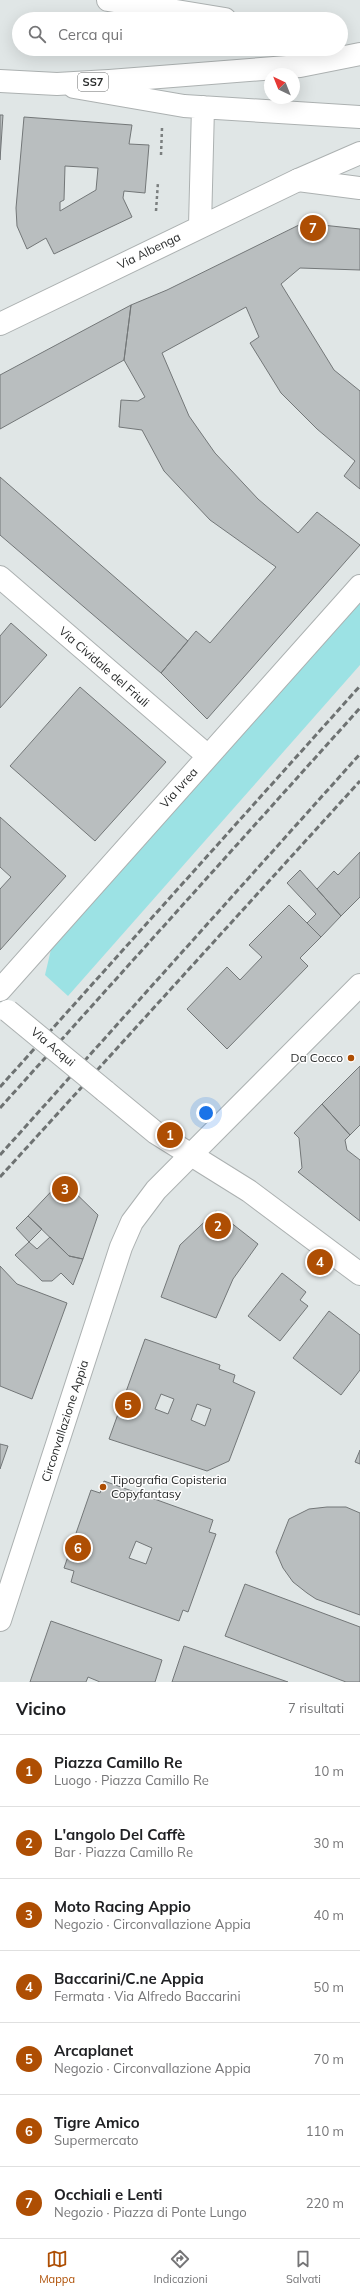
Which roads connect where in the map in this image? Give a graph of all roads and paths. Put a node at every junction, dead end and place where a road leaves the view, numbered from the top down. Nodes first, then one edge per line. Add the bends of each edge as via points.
1 (108, 0) edge
2 (185, 12) edge
3 (348, 46) edge
4 (360, 50) edge
5 (360, 54) edge
6 (0, 80) edge
7 (57, 84) junction
8 (203, 107) junction
9 (360, 117) edge
10 (162, 128) dead end
11 (360, 153) edge
12 (161, 155) dead end
13 (298, 180) junction
14 (158, 182) dead end
15 (360, 188) edge
16 (156, 212) dead end
17 (200, 226) junction
18 (0, 324) edge
19 (0, 577) edge
20 (360, 586) edge
21 (208, 756) junction
22 (360, 985) edge
23 (0, 990) edge
24 (4, 1007) edge
25 (190, 1155) junction
26 (360, 1274) edge
27 (0, 1620) edge

1 - 2 street
3 - 4 street
5 - 7 street, SS7 via 300,66
6 - 7 street, SS7
7 - 8 street via 166,104
8 - 9 street
8 - 17 street
10 - 12 path
11 - 13 street, Via Albenga
13 - 15 street
13 - 17 street, Via Albenga
14 - 16 path
17 - 18 street, Via Albenga
19 - 21 street, Via Cividale del Friuli
20 - 21 street, Via Ivrea
21 - 23 street, Via Ivrea
22 - 25 street, Circonvallazione Appia
24 - 25 street, Via Acqui, bridge via 156,1133
25 - 26 street, Via Acqui via 249,1191
25 - 27 street, Circonvallazione Appia via 152,1195 132,1222 121,1247

